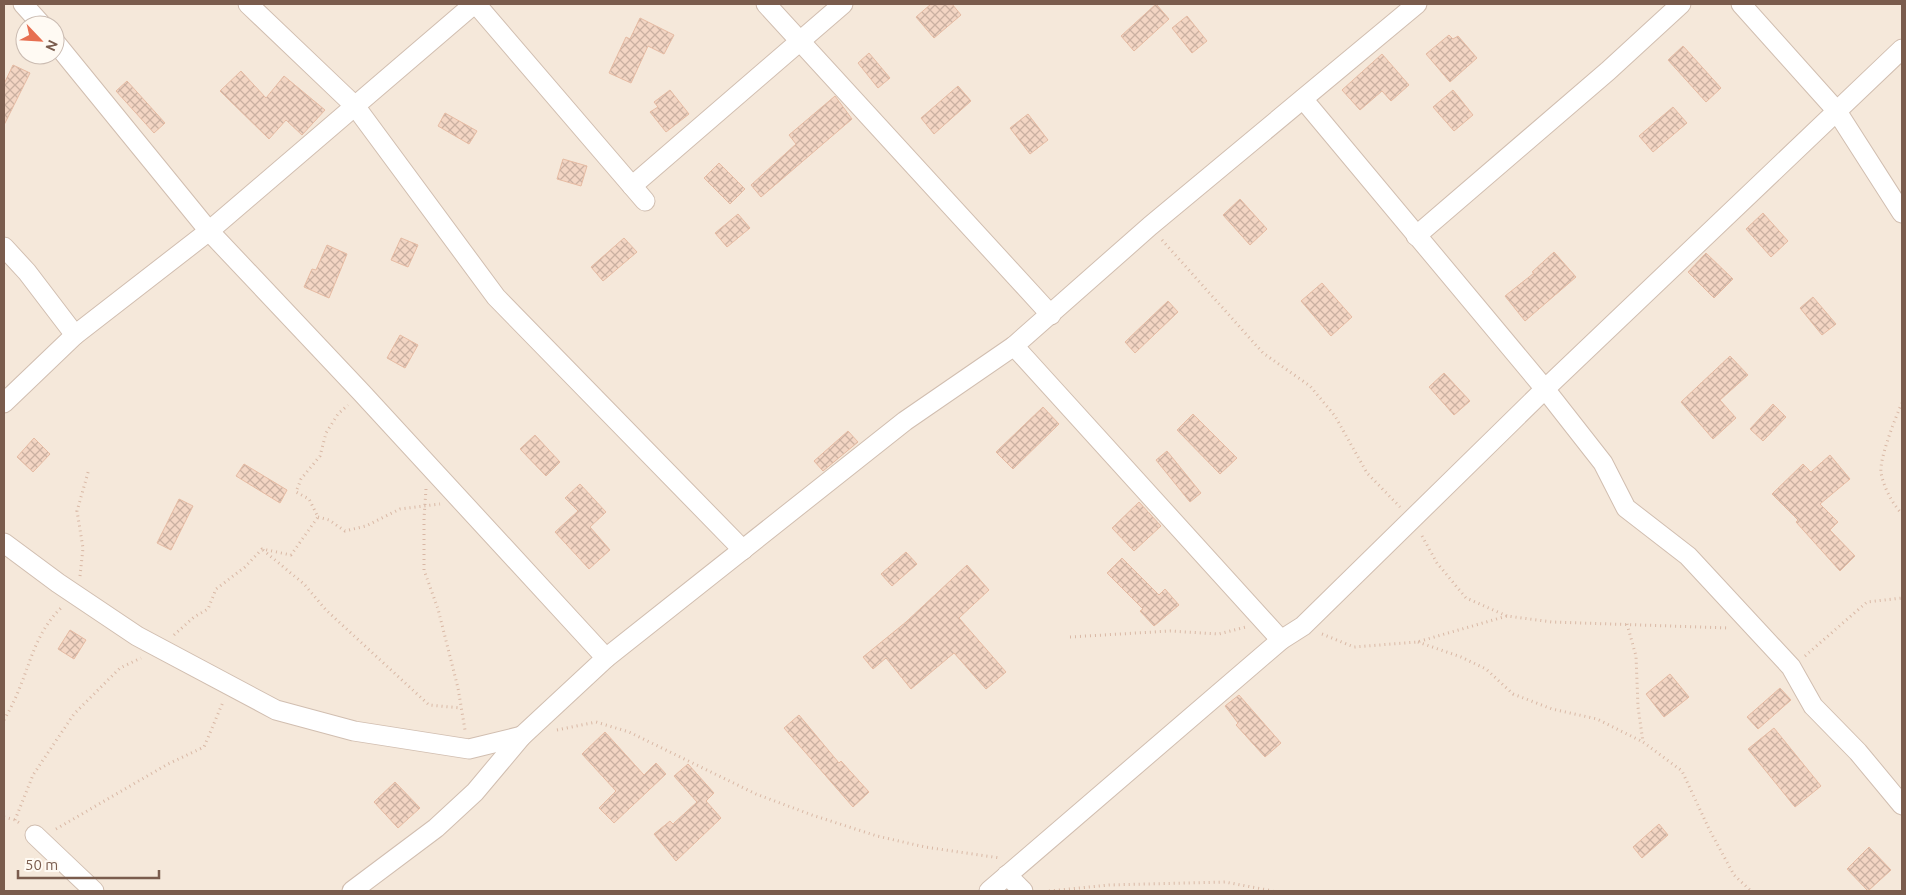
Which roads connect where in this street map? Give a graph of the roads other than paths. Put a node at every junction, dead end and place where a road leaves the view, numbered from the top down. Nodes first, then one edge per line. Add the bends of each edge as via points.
1 (23, 4) edge
2 (248, 4) edge
3 (475, 4) edge
4 (766, 4) edge
5 (843, 4) edge
6 (1417, 4) edge
7 (1681, 4) edge
8 (1741, 4) edge
9 (33, 15) edge
10 (800, 40) junction
11 (1902, 49) edge
12 (65, 54) edge
13 (1303, 99) junction
14 (355, 106) junction
15 (1836, 110) junction
16 (632, 186) junction
17 (645, 201) dead end
18 (1902, 213) edge
19 (209, 231) junction
20 (1416, 236) junction
21 (4, 247) edge
22 (1051, 315) junction
23 (75, 335) junction
24 (1014, 346) junction
25 (1545, 389) junction
26 (4, 403) edge
27 (4, 543) edge
28 (743, 550) junction
29 (1282, 640) junction
30 (606, 658) junction
31 (522, 736) junction
32 (1902, 805) edge
33 (35, 835) road end
34 (1007, 875) junction
35 (94, 891) edge
36 (352, 891) edge
37 (989, 891) edge
38 (1023, 891) edge

1 - 9 street
2 - 14 street
3 - 14 street
3 - 16 street
4 - 10 street
5 - 10 street
6 - 13 street
7 - 20 street
8 - 15 street
10 - 16 street
10 - 22 street
11 - 15 street
12 - 19 street
13 - 20 street
13 - 22 street via 1150,226
14 - 19 street
14 - 28 street via 496,297
15 - 18 street
15 - 25 street
16 - 17 street
19 - 23 street
19 - 30 street
20 - 25 street
21 - 23 street
22 - 24 street
23 - 26 street
24 - 28 street via 904,421
24 - 29 street
25 - 29 street via 1303,626
25 - 32 street via 1603,463 1626,508 1688,556 1791,667 1813,706 1858,752
27 - 31 street via 79,597 160,649 276,710 354,731 469,749
28 - 30 street
29 - 34 street
30 - 31 street
31 - 36 street via 475,792 436,828
33 - 35 street
34 - 37 street
34 - 38 street

